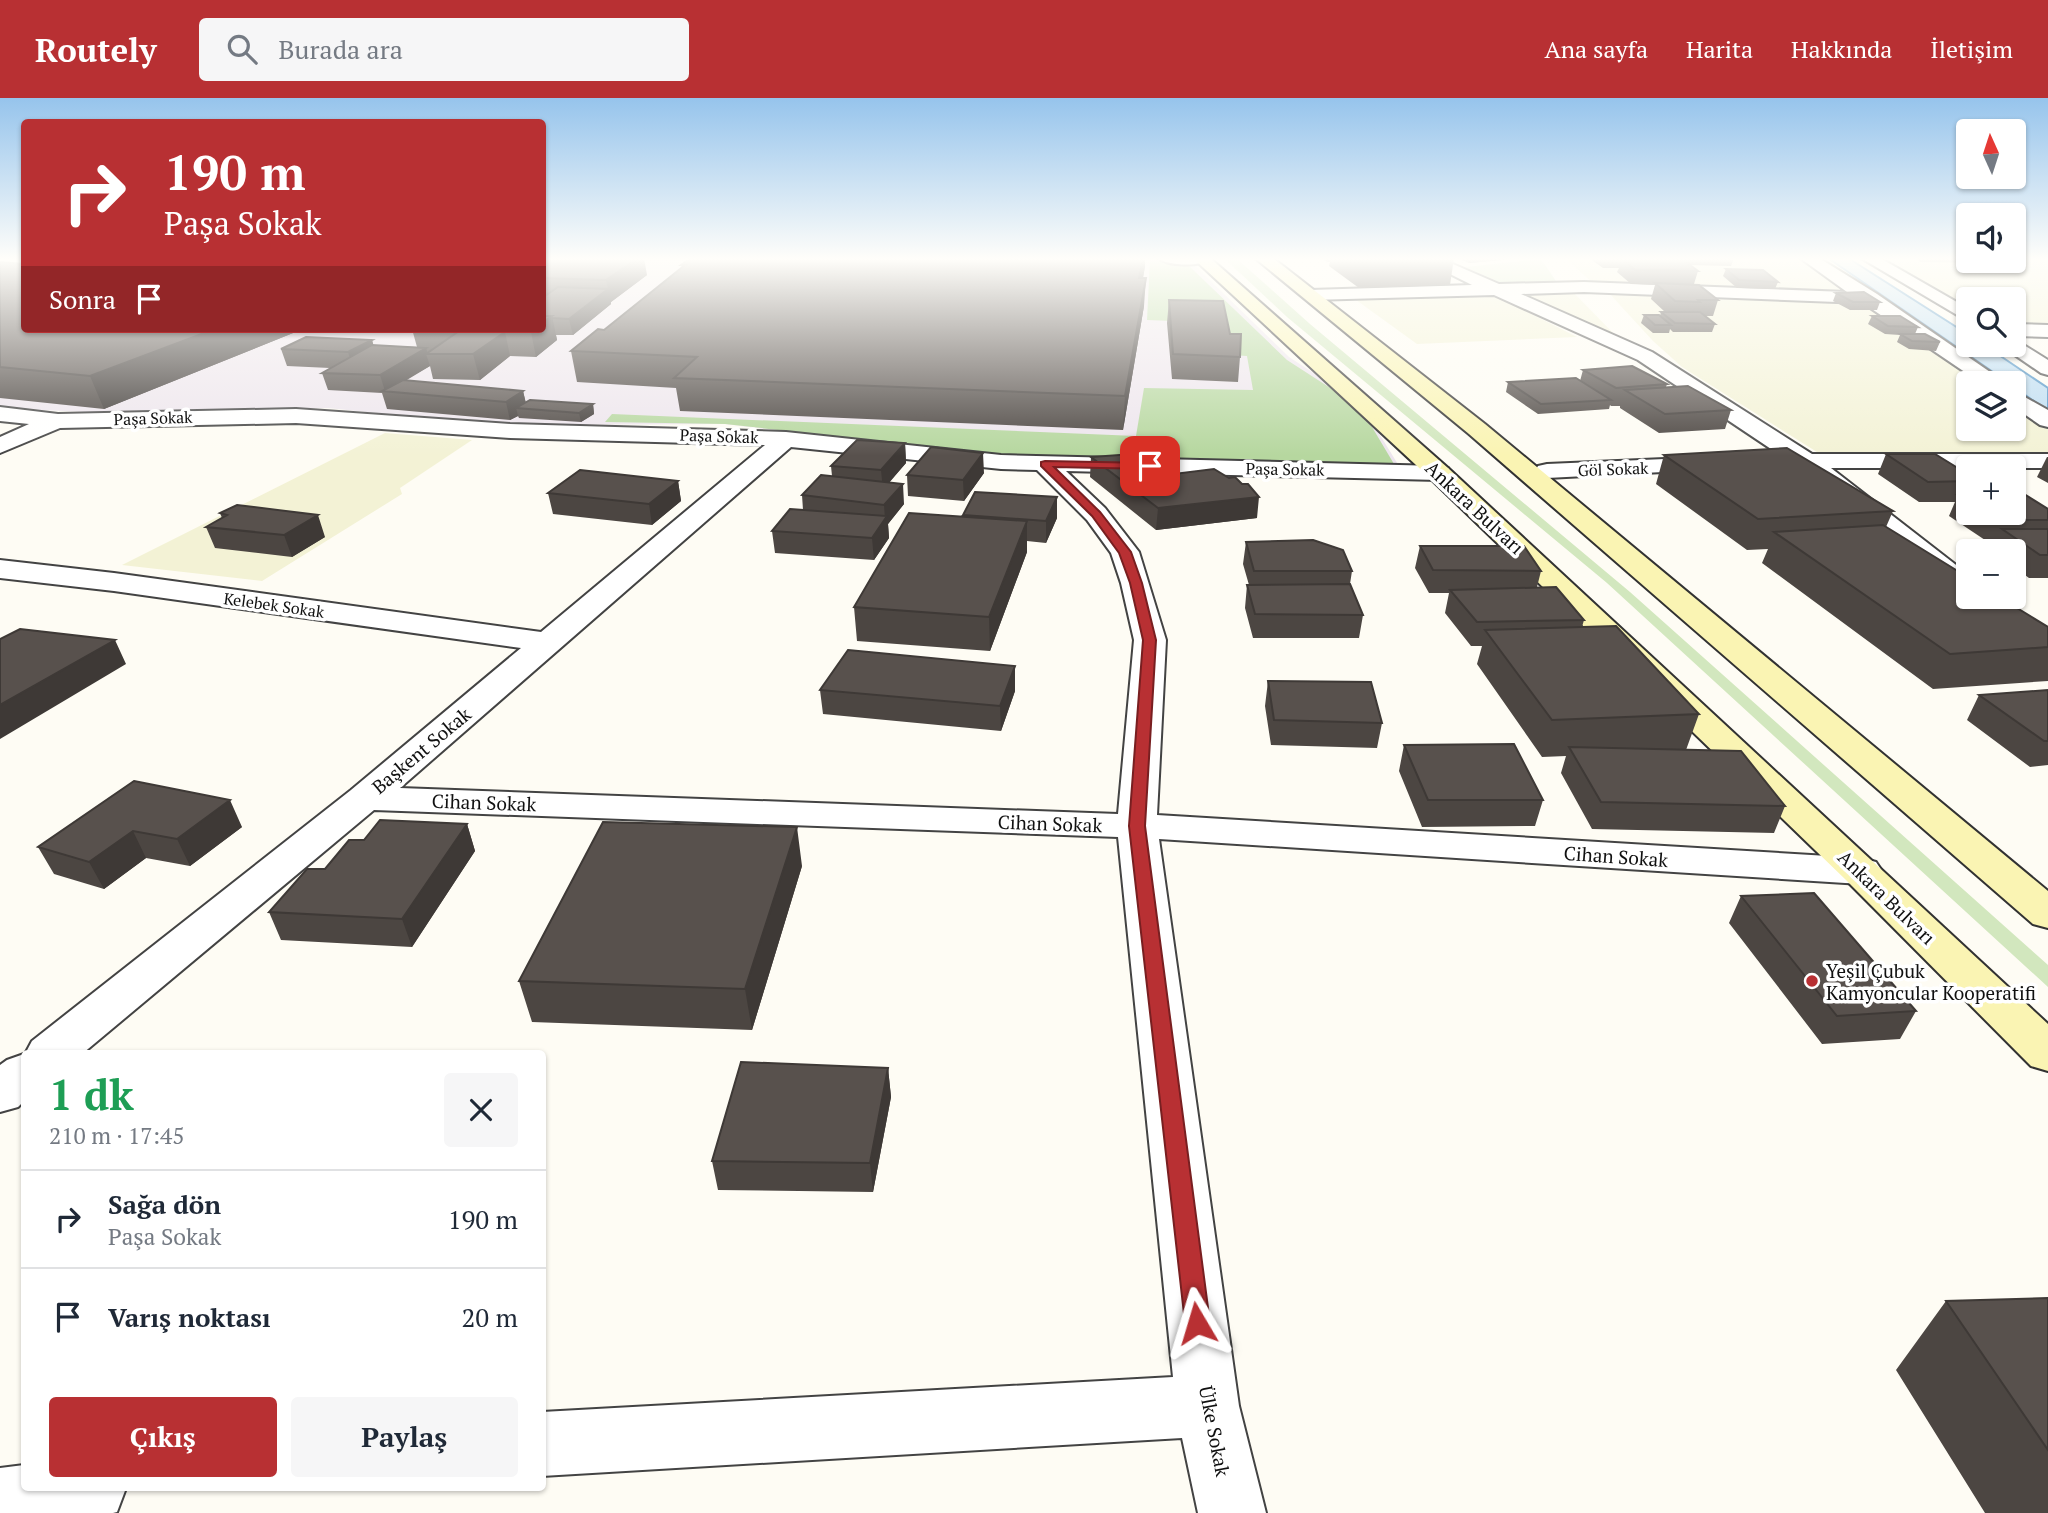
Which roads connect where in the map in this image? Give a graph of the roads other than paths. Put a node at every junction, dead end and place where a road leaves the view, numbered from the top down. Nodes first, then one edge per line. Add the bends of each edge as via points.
1 (1274, 324) edge
2 (1346, 324) edge
3 (1574, 324) edge
4 (1909, 324) edge
5 (1619, 327) dead end
6 (2026, 330) edge
7 (2048, 331) edge
8 (2026, 354) edge
9 (1645, 356) junction
10 (2048, 369) edge
11 (1977, 371) edge
12 (2026, 405) edge
13 (0, 414) edge
14 (2048, 420) edge
15 (58, 421) junction
16 (786, 439) junction
17 (0, 446) edge
18 (1805, 460) junction
19 (2048, 461) edge
20 (1764, 462) edge
21 (1737, 463) edge
22 (1045, 464) junction
23 (1547, 471) dead end
24 (1438, 472) junction
25 (0, 569) edge
26 (1956, 580) edge
27 (547, 642) junction
28 (365, 798) junction
29 (1137, 826) junction
30 (1861, 871) junction
31 (2048, 914) edge
32 (54, 1050) edge
33 (2048, 1053) edge
34 (21, 1076) edge
35 (0, 1093) edge
36 (1208, 1406) junction
37 (546, 1444) edge
38 (73, 1491) edge
39 (0, 1502) edge
40 (1232, 1513) edge

1 - 24 main road, Ankara Bulvarı
2 - 31 main road via 1478,429
3 - 9 street
4 - 11 street
5 - 9 street
6 - 7 street
8 - 10 street
9 - 18 street
12 - 14 street
13 - 15 street, Paşa Sokak
15 - 16 street, Paşa Sokak via 296,416 510,431
15 - 17 street
16 - 22 street, Paşa Sokak
16 - 27 street, Başkent Sokak
18 - 19 street
18 - 20 street
18 - 26 street
21 - 23 street, Göl Sokak
22 - 24 street, Paşa Sokak
22 - 29 street, Ülke Sokak via 1115,536 1136,583 1150,640
24 - 30 main road, Ankara Bulvarı
25 - 27 street, Kelebek Sokak
27 - 28 street, Başkent Sokak
28 - 29 street, Cihan Sokak
28 - 32 street, Başkent Sokak
29 - 30 street, Cihan Sokak
29 - 36 street, Ülke Sokak
30 - 33 main road, Ankara Bulvarı
34 - 35 street
36 - 37 street
36 - 40 street, Ülke Sokak
38 - 39 street

